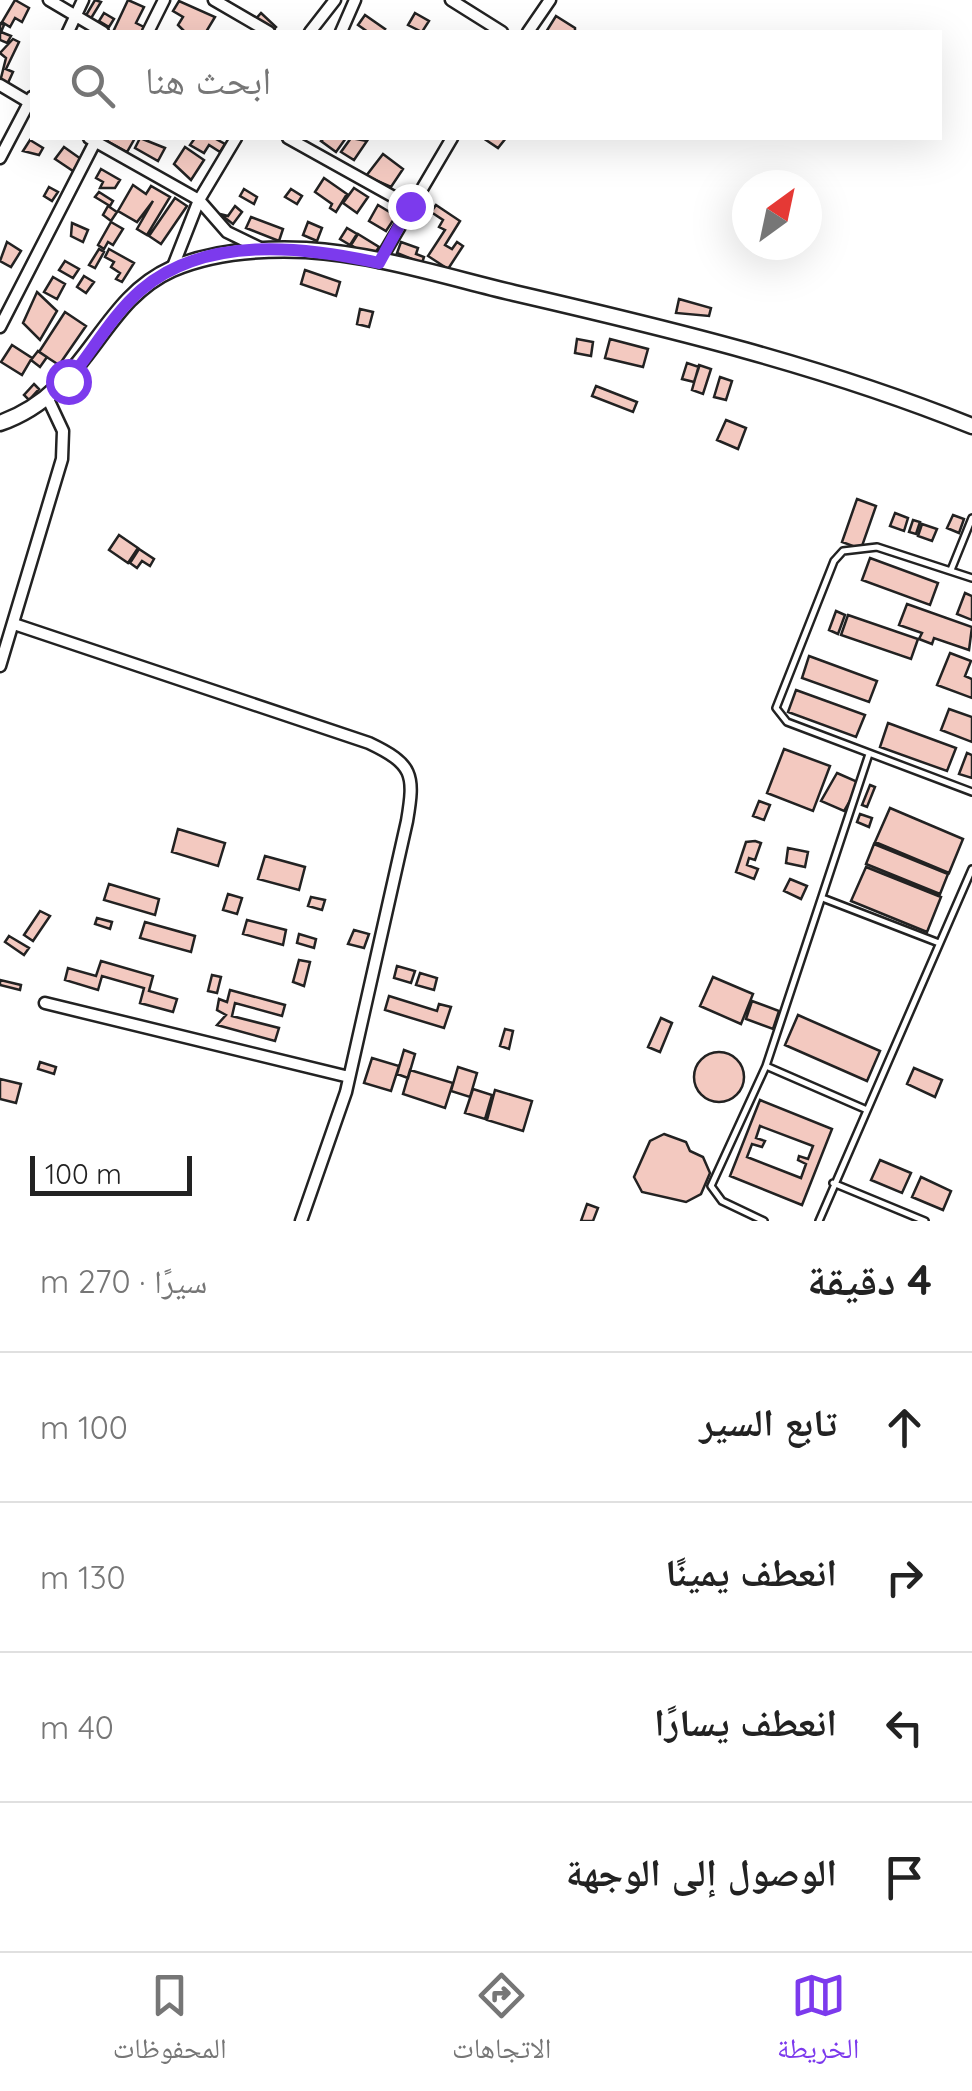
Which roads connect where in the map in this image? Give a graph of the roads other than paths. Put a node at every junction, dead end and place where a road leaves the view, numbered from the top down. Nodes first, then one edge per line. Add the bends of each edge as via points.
1 (49, 0) edge
2 (84, 0) edge
3 (164, 0) edge
4 (214, 0) edge
5 (335, 0) edge
6 (355, 0) edge
7 (451, 0) edge
8 (550, 0) edge
9 (76, 17) junction
10 (69, 30) edge
11 (99, 30) edge
12 (149, 30) edge
13 (266, 30) edge
14 (312, 30) edge
15 (342, 30) edge
16 (499, 30) edge
17 (529, 30) edge
18 (0, 85) edge
19 (30, 100) edge
20 (30, 105) edge
21 (94, 140) edge
22 (96, 140) edge
23 (235, 140) edge
24 (292, 140) edge
25 (447, 140) edge
26 (0, 158) edge
27 (199, 200) junction
28 (410, 206) junction
29 (266, 250) junction
30 (379, 263) junction
31 (172, 270) junction
32 (0, 327) edge
33 (48, 399) junction
34 (0, 422) edge
35 (972, 426) edge
36 (972, 518) edge
37 (951, 570) junction
38 (972, 578) edge
39 (14, 624) junction
40 (0, 666) edge
41 (869, 754) junction
42 (972, 792) edge
43 (972, 869) edge
44 (825, 899) junction
45 (939, 943) junction
46 (45, 1003) dead end
47 (766, 1066) junction
48 (350, 1077) junction
49 (867, 1110) junction
50 (832, 1183) junction
51 (301, 1221) edge
52 (764, 1221) edge
53 (819, 1221) edge
54 (925, 1221) edge

1 - 9 street
2 - 9 street
3 - 12 street
4 - 13 street
5 - 14 street
6 - 15 street
7 - 16 street
8 - 17 street
9 - 10 street
9 - 11 street
18 - 19 street
20 - 26 street
21 - 32 street
22 - 27 street
23 - 27 street
24 - 28 street
25 - 28 street
27 - 29 street via 227,232
27 - 31 street
28 - 30 street
29 - 30 street via 310,250
29 - 31 street via 211,256
30 - 35 street via 738,347
31 - 33 street via 126,304
33 - 34 street
33 - 39 street via 63,431 62,459
36 - 37 lane
37 - 38 lane
37 - 41 lane via 877,547 843,552 834,561 776,708 786,722
39 - 40 street
39 - 48 street via 369,744 408,768 413,788 407,821
41 - 42 lane
41 - 44 lane
43 - 45 lane
44 - 45 lane
44 - 47 lane
45 - 49 lane
46 - 48 street
47 - 49 lane
47 - 52 lane via 712,1186 722,1201
48 - 51 street
49 - 50 lane
50 - 53 lane
50 - 54 lane

